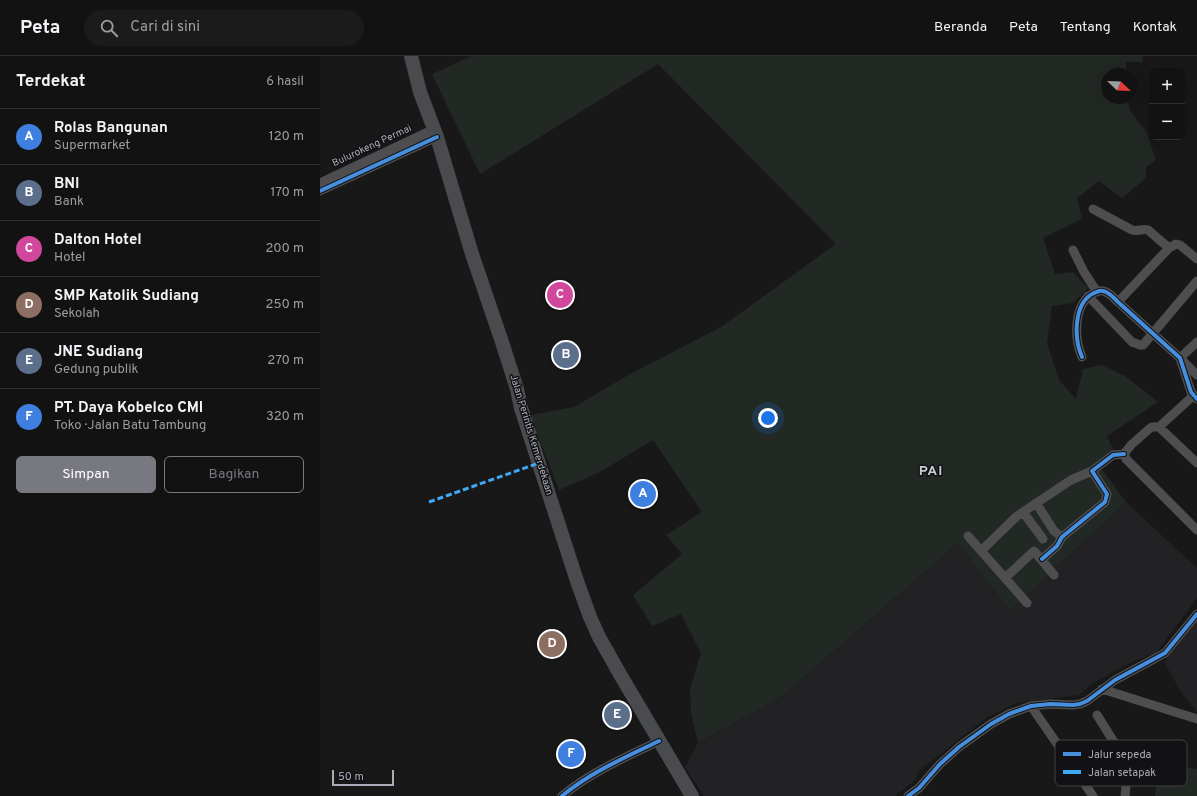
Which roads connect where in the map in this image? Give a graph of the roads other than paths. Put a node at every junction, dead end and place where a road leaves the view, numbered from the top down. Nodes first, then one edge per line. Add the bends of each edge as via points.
1 (411, 56) edge
2 (436, 133) junction
3 (320, 183) edge
4 (320, 191) edge
5 (1093, 209) dead end
6 (1169, 248) junction
7 (1073, 250) dead end
8 (1197, 259) edge
9 (1197, 282) edge
10 (1097, 292) junction
11 (1088, 296) junction
12 (1118, 302) junction
13 (1152, 333) junction
14 (1197, 342) edge
15 (1082, 357) dead end
16 (1180, 358) junction
17 (1197, 375) edge
18 (1195, 397) edge
19 (1160, 427) junction
20 (1124, 454) junction
21 (1197, 462) edge
22 (1092, 471) junction
23 (1036, 503) junction
24 (1023, 512) junction
25 (1197, 530) edge
26 (1058, 534) junction
27 (968, 536) dead end
28 (1043, 538) junction
29 (981, 551) junction
30 (1034, 551) junction
31 (1042, 559) junction
32 (1054, 575) dead end
33 (1005, 578) junction
34 (1027, 603) dead end
35 (1197, 614) edge
36 (1102, 689) junction
37 (1031, 706) junction
38 (1097, 715) dead end
39 (1197, 719) edge
40 (1113, 740) edge
41 (659, 741) junction
42 (1055, 741) edge
43 (1086, 786) edge
44 (1126, 786) edge
45 (562, 796) edge
46 (692, 796) edge
47 (908, 796) edge
48 (1093, 796) edge
49 (1125, 796) edge

1 - 2 highway, Jalan Perintis Kemerdekaan via 420,92
2 - 3 street, Bulurokeng Permai
2 - 4 street
2 - 41 highway, Jalan Perintis Kemerdekaan via 472,254 584,602 599,638
5 - 6 street via 1132,230 1148,230
6 - 8 street via 1176,244 1180,245
6 - 12 street
7 - 10 street
9 - 13 street
10 - 11 street
10 - 12 street via 1103,291
11 - 13 street via 1137,345 1143,345
11 - 15 street via 1077,322 1077,344
12 - 13 street
13 - 16 street
14 - 16 street
16 - 17 street
16 - 18 street
18 - 19 street
19 - 20 street via 1149,429
19 - 21 street
20 - 22 street via 1113,455
20 - 25 street
22 - 23 street via 1071,480
22 - 26 street via 1107,494 1105,502
23 - 24 street
23 - 26 street
24 - 28 street
24 - 29 street
26 - 28 street
26 - 31 street via 1057,546
27 - 29 street
28 - 30 street
29 - 33 street
30 - 31 street
30 - 33 street
31 - 32 street
33 - 34 street
35 - 36 street via 1165,653
36 - 37 street via 1080,704
36 - 39 street
37 - 42 street
37 - 47 street via 991,724 958,747
38 - 40 street
41 - 45 street via 590,776
41 - 46 highway, Jalan Perintis Kemerdekaan
43 - 48 street
44 - 49 street

